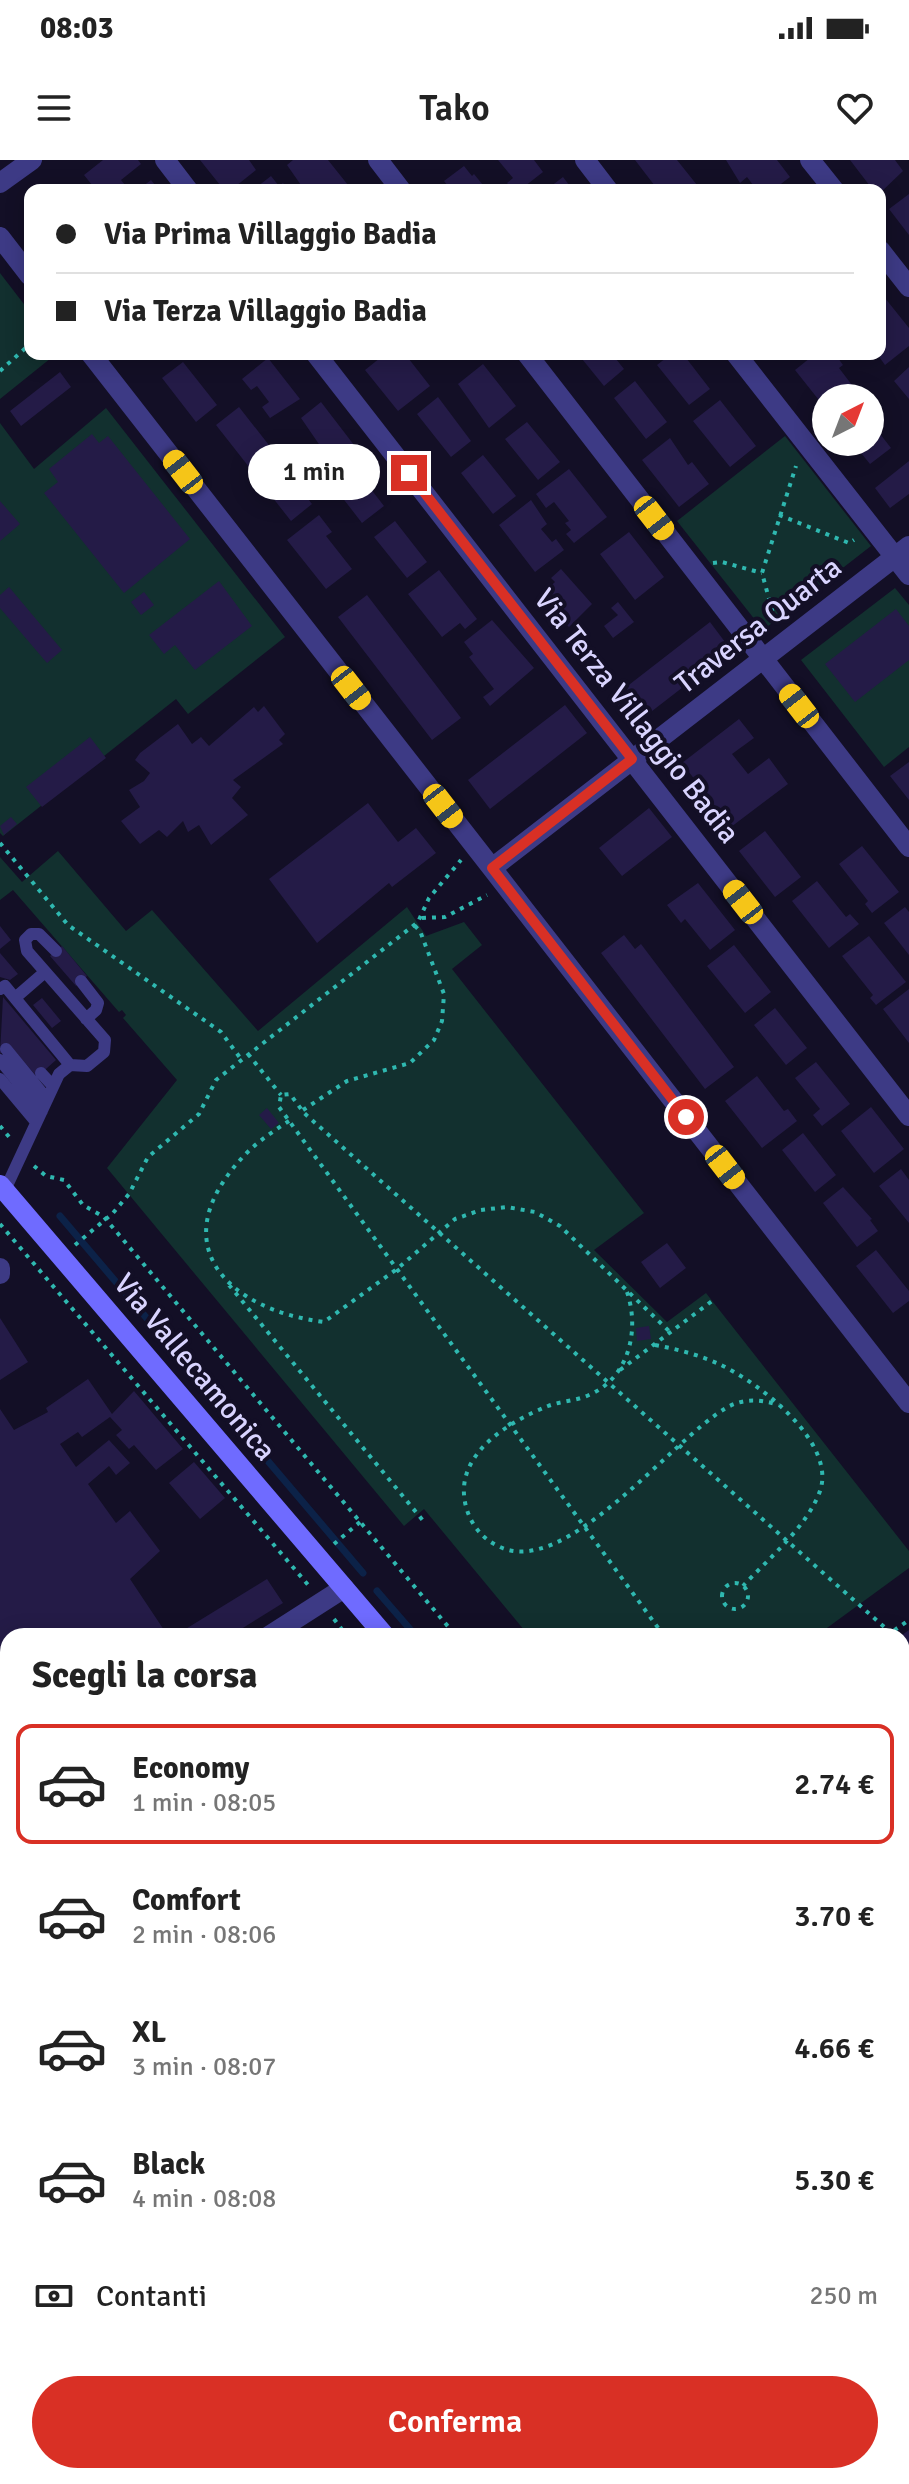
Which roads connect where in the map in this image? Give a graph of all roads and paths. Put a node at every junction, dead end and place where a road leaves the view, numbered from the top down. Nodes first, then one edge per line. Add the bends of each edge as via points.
1 (32, 160) edge
2 (165, 160) edge
3 (378, 160) edge
4 (585, 160) edge
5 (810, 160) edge
6 (0, 183) edge
7 (183, 184) edge
8 (396, 184) edge
9 (603, 184) edge
10 (829, 184) edge
11 (0, 237) edge
12 (886, 258) edge
13 (24, 268) edge
14 (909, 287) edge
15 (24, 349) edge
16 (96, 360) edge
17 (321, 360) edge
18 (532, 360) edge
19 (741, 360) edge
20 (0, 371) edge
21 (802, 457) dead end
22 (779, 515) junction
23 (863, 535) dead end
24 (902, 552) edge
25 (711, 563) dead end
26 (762, 573) junction
27 (909, 575) edge
28 (775, 621) dead end
29 (762, 659) junction
30 (632, 759) junction
31 (0, 843) edge
32 (909, 847) edge
33 (462, 859) dead end
34 (492, 868) junction
35 (489, 894) dead end
36 (422, 918) junction
37 (414, 925) junction
38 (56, 951) dead end
39 (45, 972) junction
40 (81, 981) dead end
41 (0, 989) edge
42 (15, 998) junction
43 (86, 1019) junction
44 (248, 1054) junction
45 (3, 1055) edge
46 (241, 1059) junction
47 (70, 1065) junction
48 (0, 1079) edge
49 (47, 1090) junction
50 (281, 1095) junction
51 (303, 1110) junction
52 (909, 1116) edge
53 (289, 1121) junction
54 (0, 1126) edge
55 (4, 1132) dead end
56 (40, 1173) dead end
57 (2, 1188) edge
58 (106, 1220) junction
59 (0, 1224) edge
60 (439, 1231) junction
61 (75, 1246) dead end
62 (397, 1269) junction
63 (222, 1277) junction
64 (626, 1289) junction
65 (712, 1301) dead end
66 (670, 1332) junction
67 (655, 1345) junction
68 (618, 1371) junction
69 (608, 1383) junction
70 (909, 1403) edge
71 (779, 1405) junction
72 (511, 1426) junction
73 (681, 1447) junction
74 (360, 1522) junction
75 (425, 1523) dead end
76 (584, 1525) junction
77 (341, 1538) dead end
78 (786, 1540) junction
79 (743, 1586) junction
80 (310, 1587) dead end
81 (344, 1588) junction
82 (335, 1621) dead end
83 (282, 1628) edge
84 (341, 1628) edge
85 (378, 1628) edge
86 (449, 1628) edge
87 (658, 1628) edge
88 (882, 1628) edge

1 - 6 street
2 - 7 street
3 - 8 street
4 - 9 street
5 - 10 street
11 - 13 street
12 - 14 street
15 - 20 path
16 - 34 street
17 - 30 street, Via Terza Villaggio Badia
18 - 29 street
19 - 24 street
21 - 22 path
22 - 23 path via 849,543
22 - 26 path
24 - 27 street
24 - 29 street, Traversa Quarta
25 - 26 path
26 - 28 path
29 - 30 street, Traversa Quarta
29 - 32 street
30 - 34 street, Traversa Quarta
30 - 52 street, Via Terza Villaggio Badia
31 - 46 path via 68,925 221,1032
33 - 36 path via 429,898
34 - 70 street
35 - 36 path via 445,917
36 - 37 path
37 - 44 path
37 - 51 path via 444,994 434,1040 410,1063 347,1081
38 - 39 lane via 41,935 28,936 25,949
39 - 42 lane
39 - 43 lane
40 - 43 lane via 98,1003
41 - 42 lane via 5,986
42 - 47 lane
43 - 47 lane via 105,1040 104,1052 87,1066
44 - 46 path
44 - 50 path
45 - 49 lane
46 - 58 path via 213,1083 199,1114 144,1161 129,1194
47 - 49 lane
48 - 49 lane
49 - 57 lane
50 - 51 path via 290,1094
50 - 53 path via 277,1104
51 - 60 path
53 - 62 path
53 - 63 path via 243,1156 218,1194 206,1242 212,1265
54 - 55 path
56 - 58 path via 64,1180 83,1205
57 - 81 main road, Via Vallecamonica
58 - 61 path
58 - 74 path
59 - 80 path
60 - 62 path
60 - 64 path via 460,1216 481,1210 528,1210 560,1226
60 - 69 path
62 - 63 path via 324,1322 275,1311
62 - 72 path
63 - 75 path
64 - 66 path
64 - 68 path via 633,1336
65 - 66 path
66 - 67 path
67 - 68 path
67 - 71 path via 721,1365
68 - 69 path
69 - 72 path
69 - 73 path
71 - 73 path via 758,1400 727,1407
71 - 78 path via 812,1444 823,1470 813,1507
72 - 76 path
72 - 76 path via 482,1447 467,1473 465,1502 477,1529 499,1547 523,1553 548,1549
73 - 76 path
73 - 78 path
74 - 77 path
74 - 86 path
76 - 87 path
78 - 79 path
78 - 88 path
79 - 79 path via 725,1588 723,1601 728,1607 747,1602
81 - 83 street
81 - 85 main road, Via Vallecamonica
82 - 84 path

